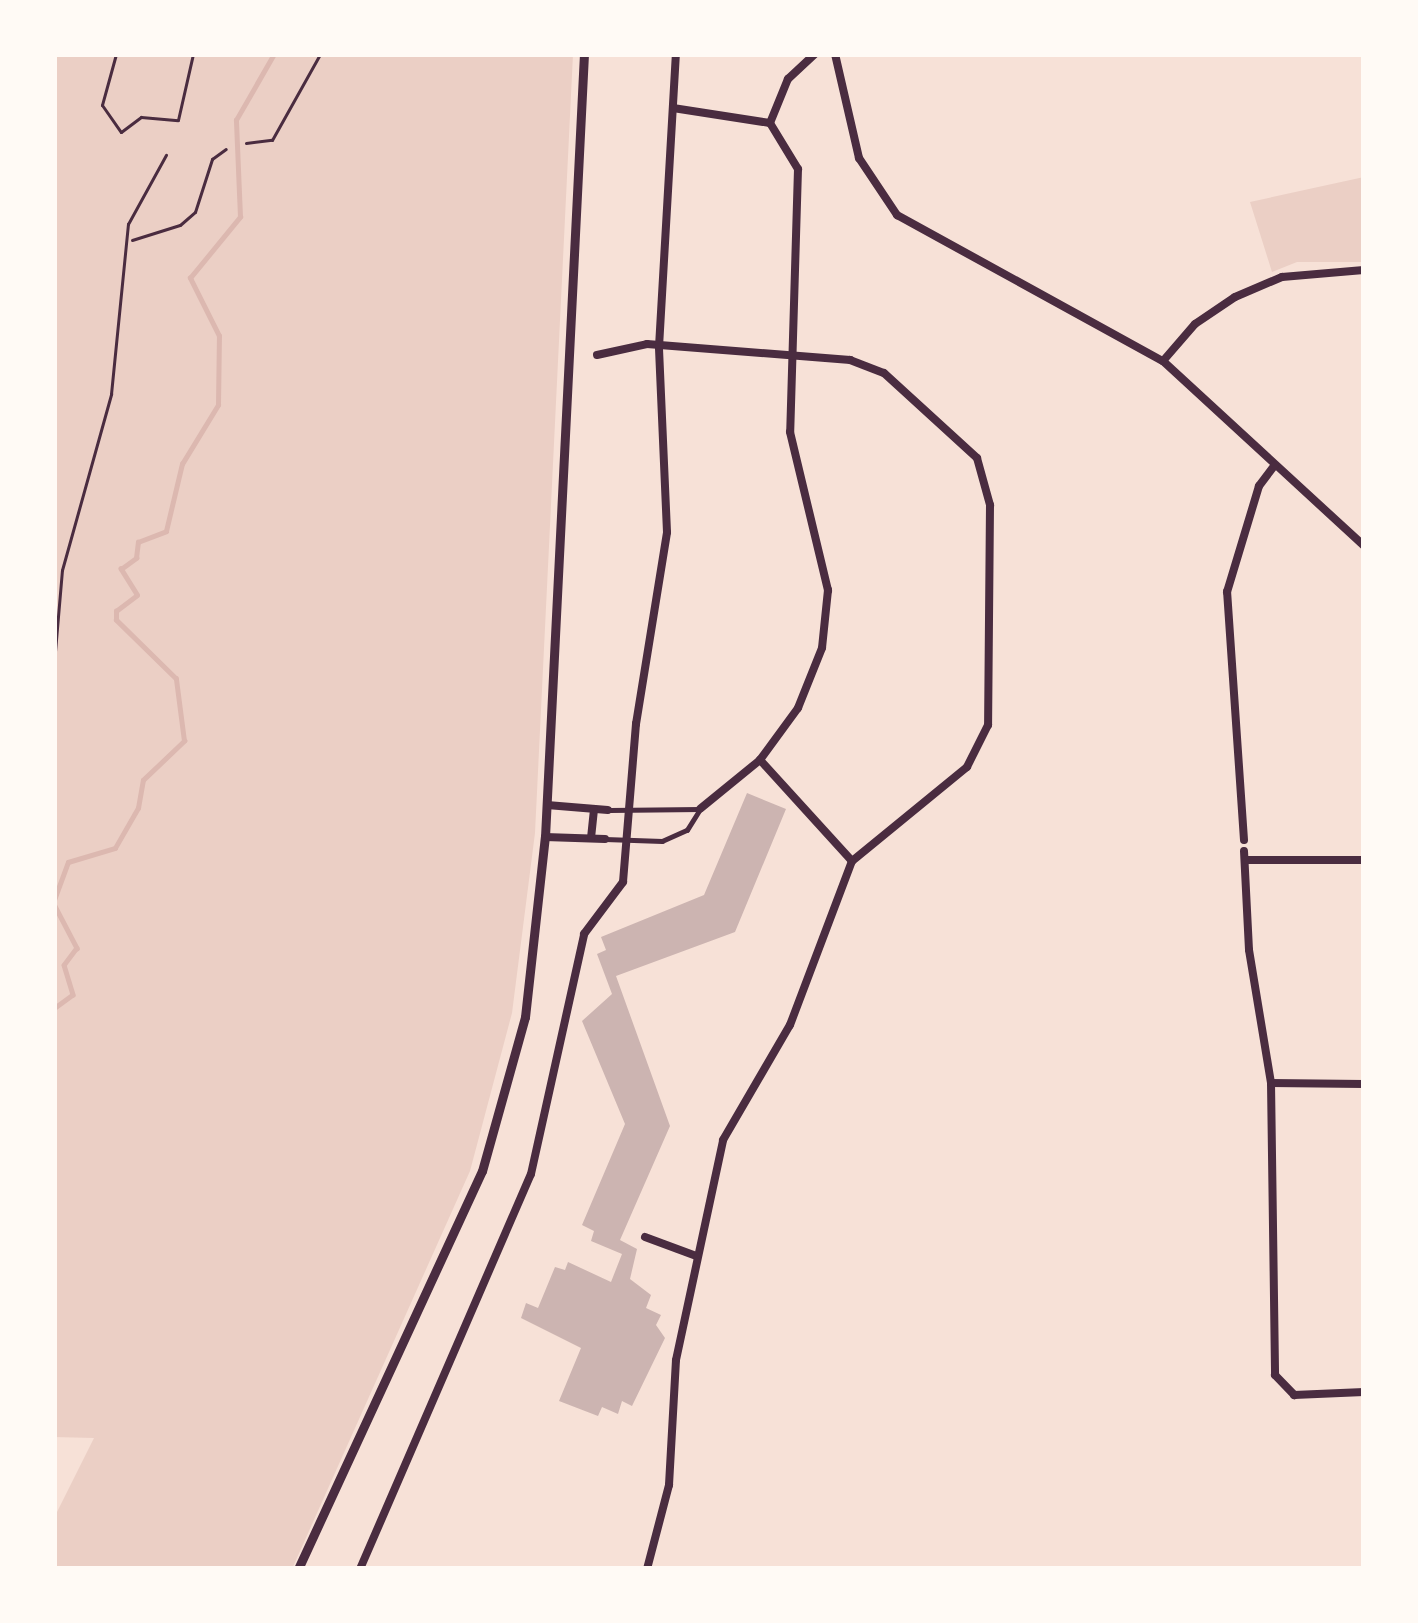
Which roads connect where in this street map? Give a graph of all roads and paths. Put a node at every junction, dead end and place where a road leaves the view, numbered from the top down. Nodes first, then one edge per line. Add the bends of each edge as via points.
1 (116, 54) edge
2 (193, 54) edge
3 (320, 54) edge
4 (584, 54) edge
5 (676, 54) edge
6 (815, 54) edge
7 (835, 54) edge
8 (673, 108) junction
9 (770, 123) junction
10 (246, 143) dead end
11 (226, 149) dead end
12 (166, 155) dead end
13 (130, 240) junction
14 (1364, 269) edge
15 (659, 347) junction
16 (598, 356) dead end
17 (792, 356) junction
18 (1163, 361) junction
19 (1275, 465) junction
20 (1364, 546) edge
21 (54, 663) edge
22 (760, 760) junction
23 (547, 805) junction
24 (594, 809) junction
25 (700, 809) junction
26 (608, 810) joint
27 (628, 812) junction
28 (545, 837) junction
29 (591, 838) junction
30 (605, 839) joint
31 (627, 839) junction
32 (1244, 840) dead end
33 (1364, 860) edge
34 (852, 861) junction
35 (1271, 1083) junction
36 (1364, 1084) edge
37 (645, 1237) dead end
38 (696, 1256) junction
39 (1364, 1392) edge
40 (298, 1569) edge
41 (360, 1569) edge
42 (646, 1569) edge

1 - 2 path via 102,105 121,132 141,117 178,120
3 - 10 path via 272,140
4 - 23 street
5 - 8 street
6 - 9 street via 788,79
7 - 18 street via 860,158 897,215
8 - 9 street
8 - 15 street
9 - 17 street via 788,144 800,186
11 - 13 path via 212,159 195,212 180,225
12 - 13 path via 128,224
13 - 21 path via 112,394 59,586
14 - 18 street via 1282,277 1235,297 1195,324
15 - 16 street
15 - 17 street
15 - 27 street via 667,532
17 - 22 street via 790,432 823,553 826,622 806,691
17 - 34 street via 850,360 884,373 959,434 977,458 990,505 990,703 979,749 952,781
18 - 19 street
19 - 20 street
19 - 32 street via 1259,486 1227,592
22 - 25 street
22 - 34 street
23 - 24 street
23 - 28 street
24 - 26 street
24 - 29 street
25 - 27 lane
25 - 31 lane via 687,830 662,841
26 - 27 lane
27 - 31 street
28 - 29 street
28 - 40 street via 525,1017 482,1171
29 - 30 street
30 - 31 lane
31 - 41 street via 623,882 584,934 531,1174
33 - 35 street via 1245,855 1249,950
34 - 38 street via 790,1025 723,1139
35 - 36 street
35 - 39 street via 1270,1338 1282,1388 1307,1396
37 - 38 street
38 - 42 street via 676,1360 669,1485

